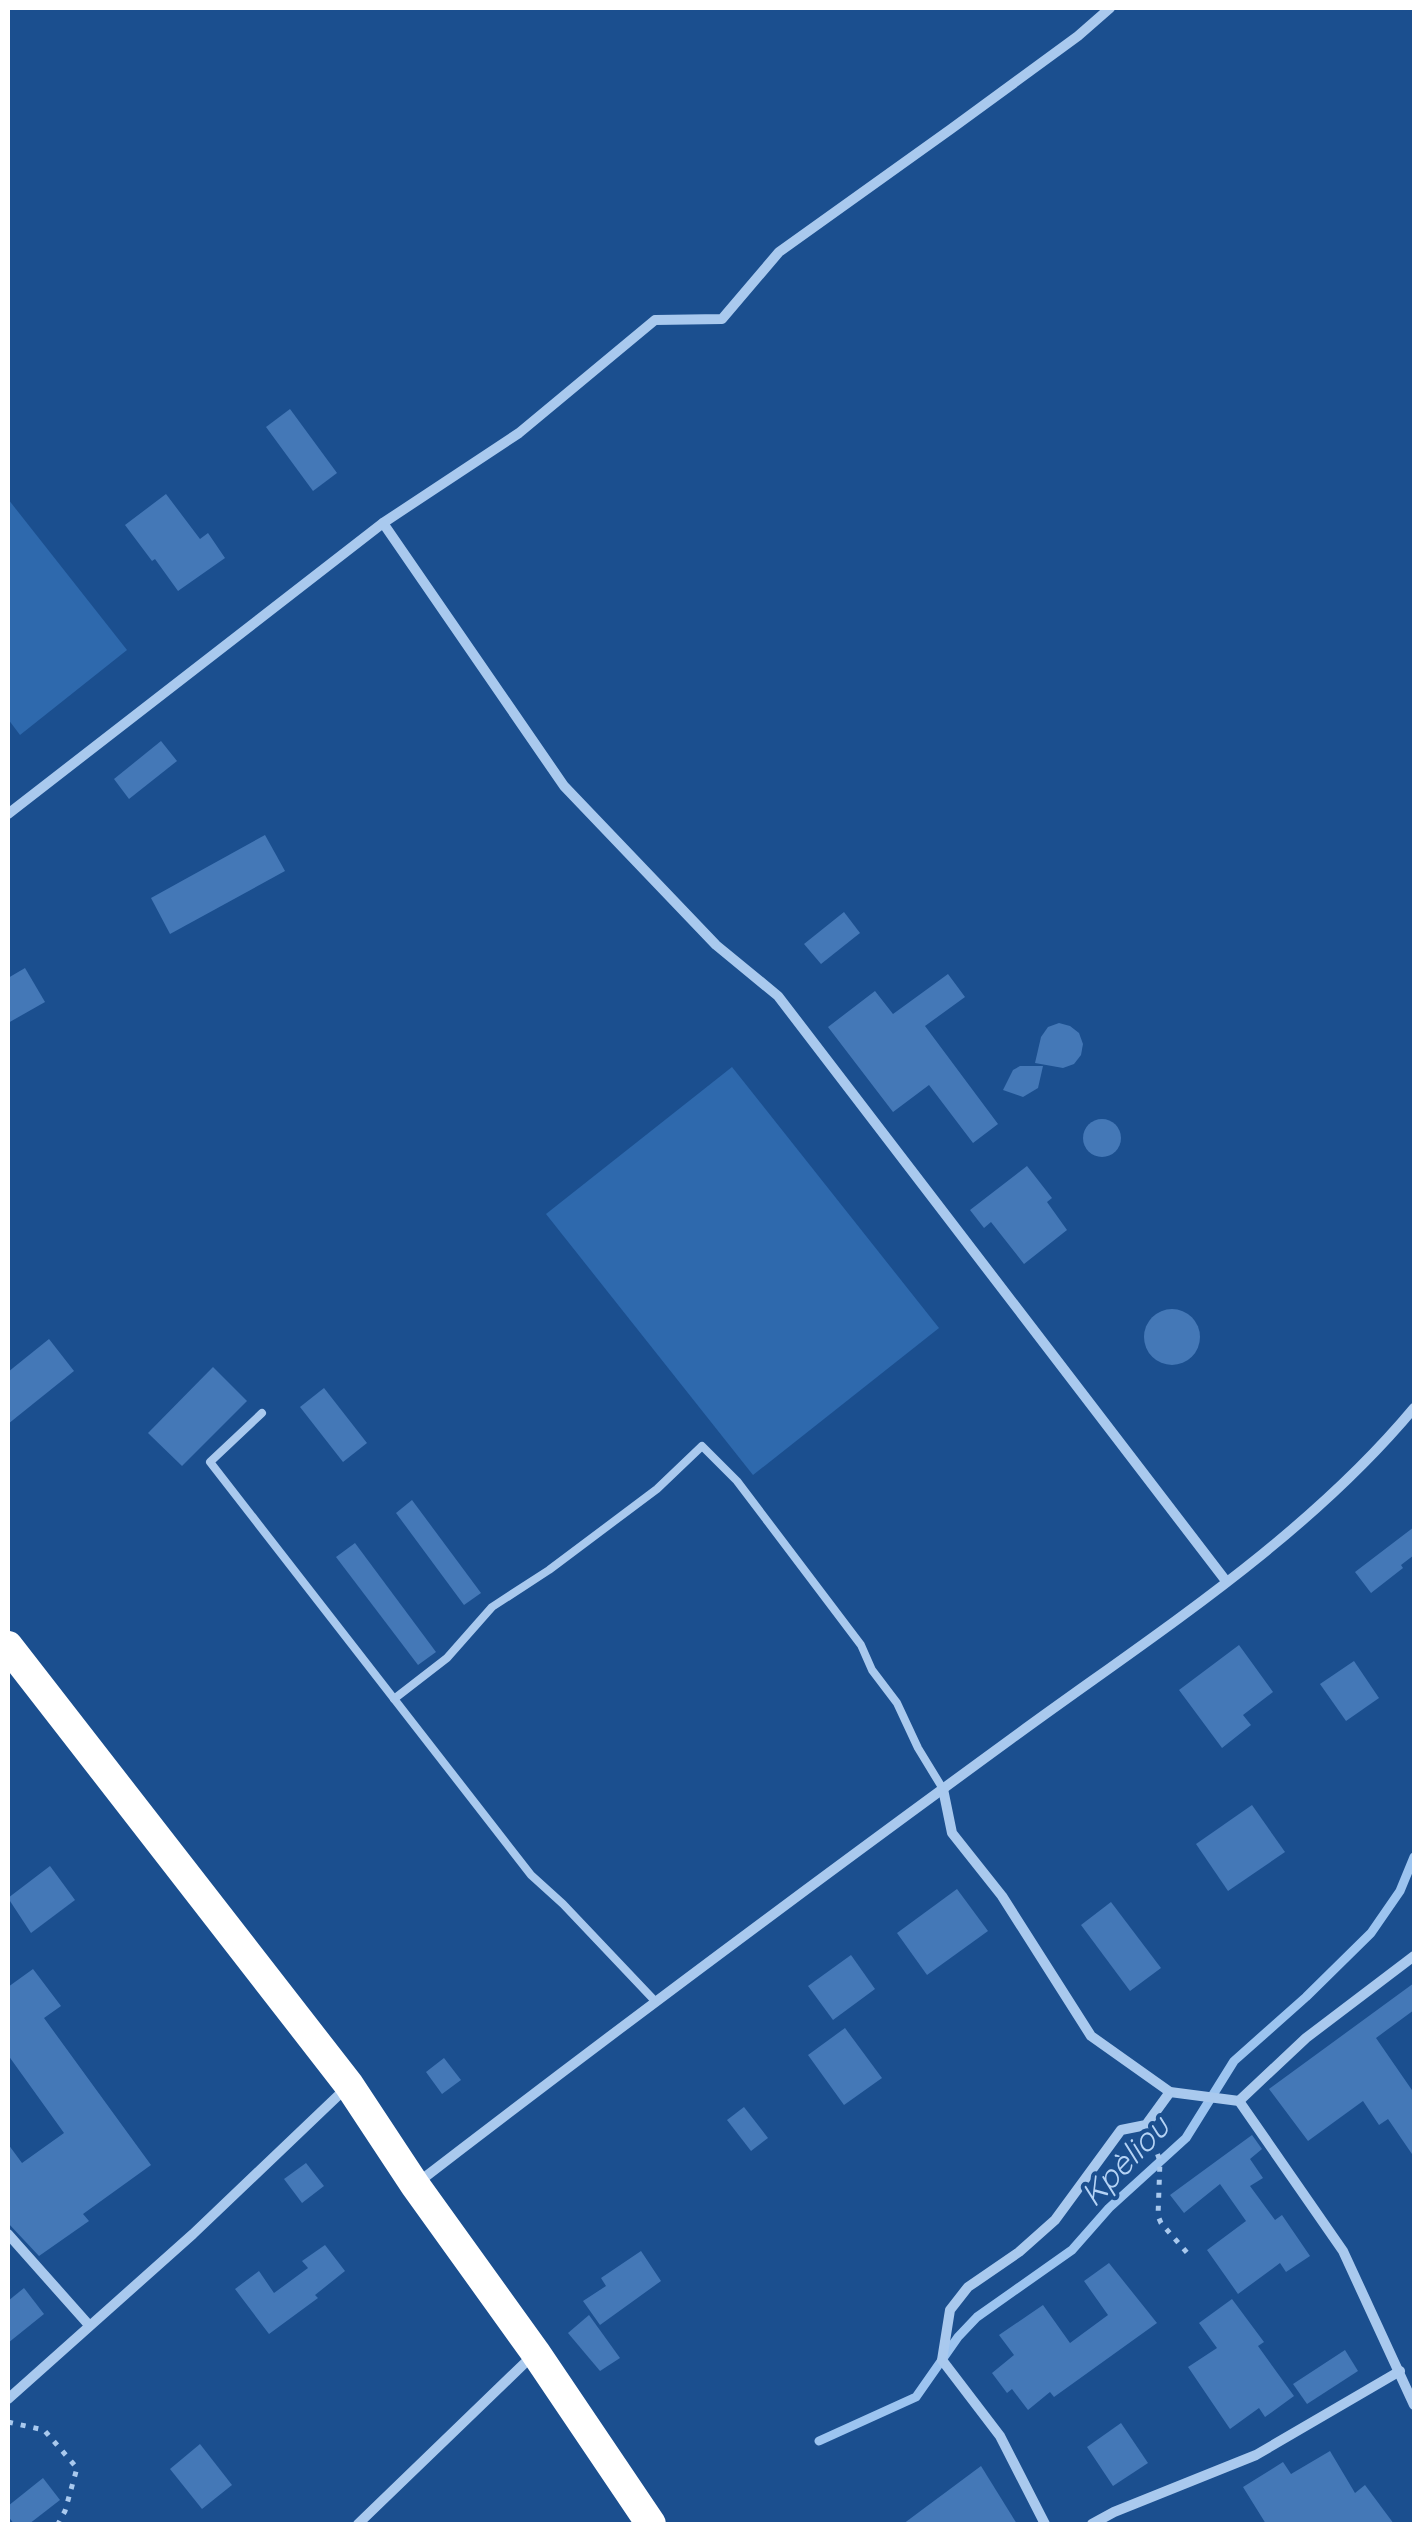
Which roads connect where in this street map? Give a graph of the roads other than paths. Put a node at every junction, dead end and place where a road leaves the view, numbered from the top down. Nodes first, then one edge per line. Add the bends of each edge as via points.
1 (1110, 8) edge
2 (382, 523) junction
3 (8, 814) edge
4 (1414, 1408) edge
5 (262, 1412) dead end
6 (1226, 1580) junction
7 (8, 1646) edge
8 (394, 1699) junction
9 (943, 1789) junction
10 (1414, 1956) edge
11 (655, 2001) junction
12 (349, 2084) junction
13 (1170, 2092) junction
14 (1239, 2101) junction
15 (415, 2185) junction
16 (8, 2234) edge
17 (88, 2324) junction
18 (535, 2352) junction
19 (1400, 2371) junction
20 (8, 2399) edge
21 (1414, 2405) edge
22 (358, 2524) edge
23 (651, 2524) edge
24 (1045, 2524) edge
25 (1092, 2524) edge

1 - 2 street via 779,252 722,319 655,320 519,433
2 - 3 street
2 - 6 street via 564,786 716,944 778,996
4 - 6 street via 1373,1457
5 - 8 lane via 210,1462
6 - 9 street
7 - 12 highway
8 - 9 lane via 448,1658 492,1607 657,1489 702,1446 736,1480 861,1644
8 - 11 lane via 530,1875
9 - 11 street
9 - 13 street via 952,1833 1002,1896 1091,2036
10 - 14 street via 1306,2038
11 - 15 street
12 - 15 highway
12 - 17 street
13 - 14 street
13 - 24 street via 1146,2125 1121,2130 1055,2220 968,2287 950,2310 942,2360 1000,2436
14 - 19 street via 1342,2251
15 - 18 highway
16 - 17 street
17 - 20 street
18 - 22 street
18 - 23 highway
19 - 21 street
19 - 25 street via 1256,2455

